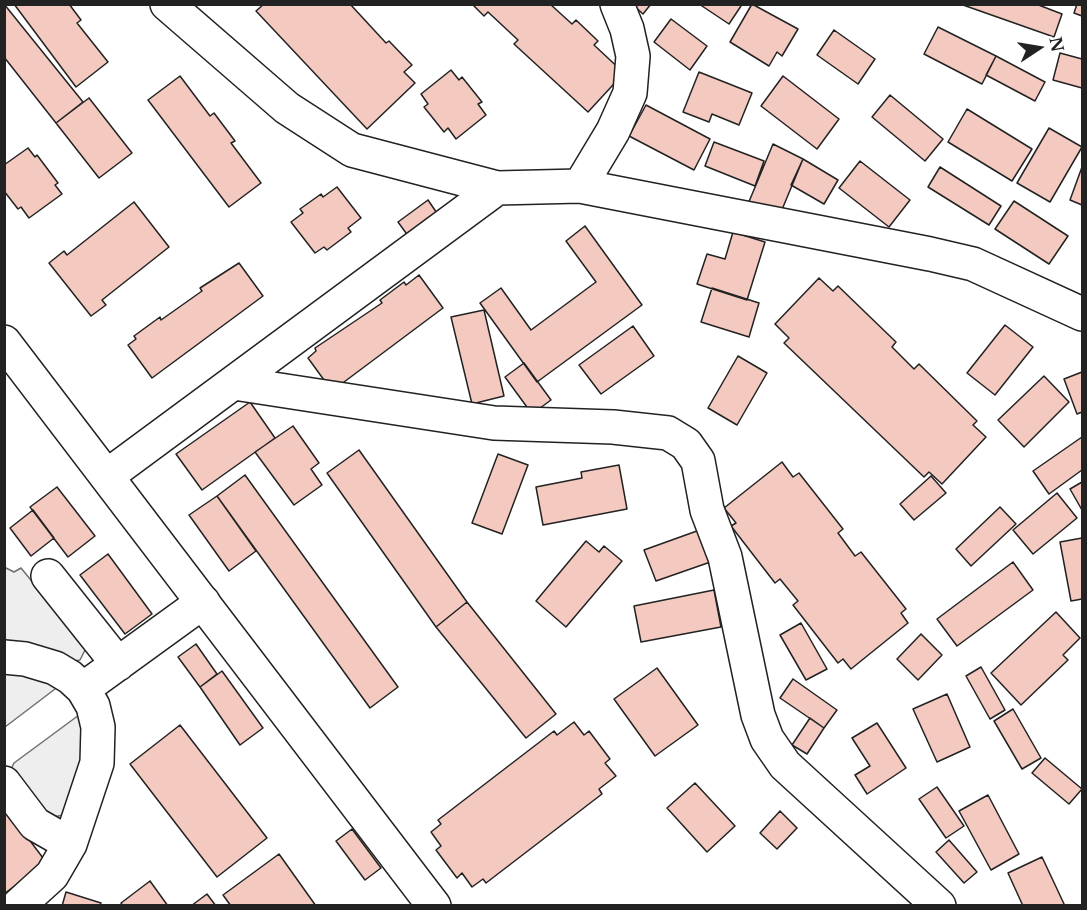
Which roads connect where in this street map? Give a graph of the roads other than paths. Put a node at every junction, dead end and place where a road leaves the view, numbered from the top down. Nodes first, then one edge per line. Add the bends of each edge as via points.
1 (167, 4) edge
2 (617, 4) edge
3 (580, 186) junction
4 (496, 188) junction
5 (1083, 314) edge
6 (4, 342) edge
7 (234, 383) junction
8 (107, 476) junction
9 (48, 576) dead end
10 (203, 602) junction
11 (4, 657) edge
12 (118, 664) junction
13 (83, 689) junction
14 (4, 783) edge
15 (70, 844) junction
16 (18, 906) edge
17 (434, 906) edge
18 (939, 906) edge

1 - 4 street via 287,108 352,150
2 - 3 street via 633,56 630,93 614,131
3 - 4 street
3 - 5 street via 973,264
4 - 7 street
6 - 8 street
7 - 8 street
7 - 18 street via 494,423 668,433 686,444 698,461 707,510 725,557 758,715 767,740 784,765
8 - 10 street
9 - 12 street
10 - 12 street
10 - 17 street
11 - 13 street via 56,668
12 - 13 street
13 - 15 street via 93,706 98,727 96,763
14 - 15 street via 35,824
15 - 16 street via 52,875

